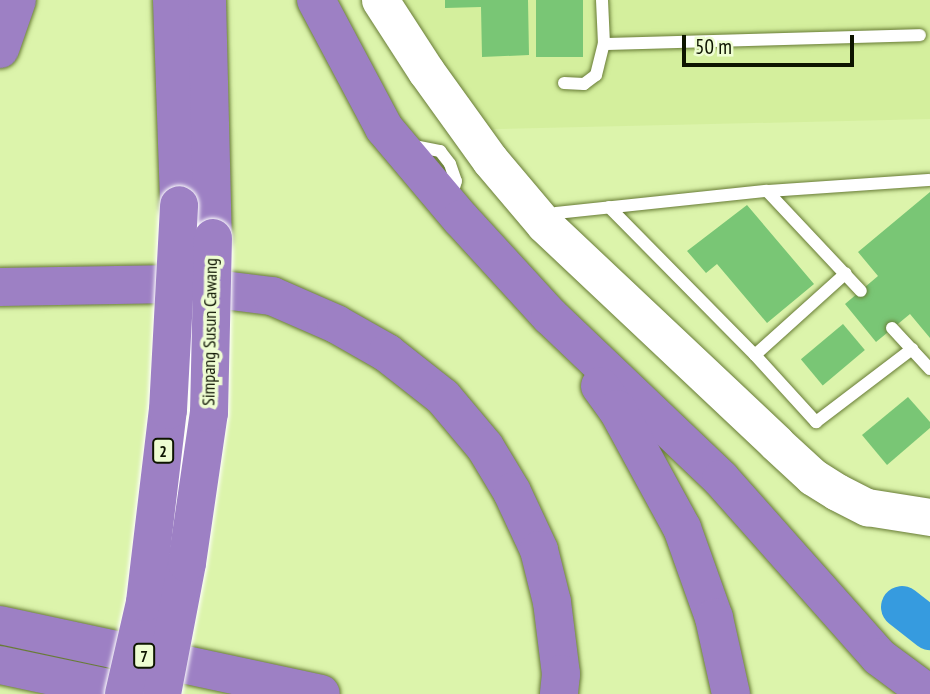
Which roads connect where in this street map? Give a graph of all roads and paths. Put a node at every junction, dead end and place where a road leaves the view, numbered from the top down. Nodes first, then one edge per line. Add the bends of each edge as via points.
1 (17, 0) edge
2 (172, 0) edge
3 (207, 0) edge
4 (316, 0) edge
5 (380, 0) edge
6 (401, 0) edge
7 (602, 0) edge
8 (920, 35) dead end
9 (604, 44) junction
10 (0, 48) edge
11 (564, 83) dead end
12 (930, 180) edge
13 (767, 191) junction
14 (609, 207) junction
15 (556, 213) junction
16 (846, 273) junction
17 (0, 287) edge
18 (861, 291) dead end
19 (550, 316) junction
20 (892, 328) dead end
21 (912, 349) junction
22 (755, 355) junction
23 (930, 369) edge
24 (841, 485) junction
25 (930, 500) edge
26 (930, 517) edge
27 (0, 625) edge
28 (0, 665) edge
29 (560, 684) edge
30 (124, 694) edge
31 (136, 694) edge
32 (162, 694) edge
33 (321, 694) edge
34 (731, 694) edge
35 (929, 694) edge

1 - 10 highway
2 - 30 highway, Simpang Susun Cawang / 2, bridge via 179,205 168,410 145,602
3 - 32 highway, Simpang Susun Cawang / 2, bridge via 213,238 209,413
4 - 19 highway via 384,128
5 - 24 street via 482,149 544,224 813,477
6 - 15 street via 503,149
7 - 9 lane
8 - 9 lane
9 - 11 lane via 596,75 584,84
12 - 13 lane
13 - 14 lane
13 - 16 lane
14 - 15 lane
14 - 22 lane
15 - 24 street
16 - 18 lane
16 - 22 lane
17 - 29 highway via 175,284 272,296 387,353 443,397 485,447 512,492 539,550 552,602
19 - 34 highway via 617,409 677,516 714,618
19 - 35 highway via 721,480 879,657
20 - 21 lane
21 - 22 lane via 816,422
21 - 23 lane
24 - 25 street
24 - 26 street via 867,507
27 - 33 highway, 7
28 - 31 highway, 7

